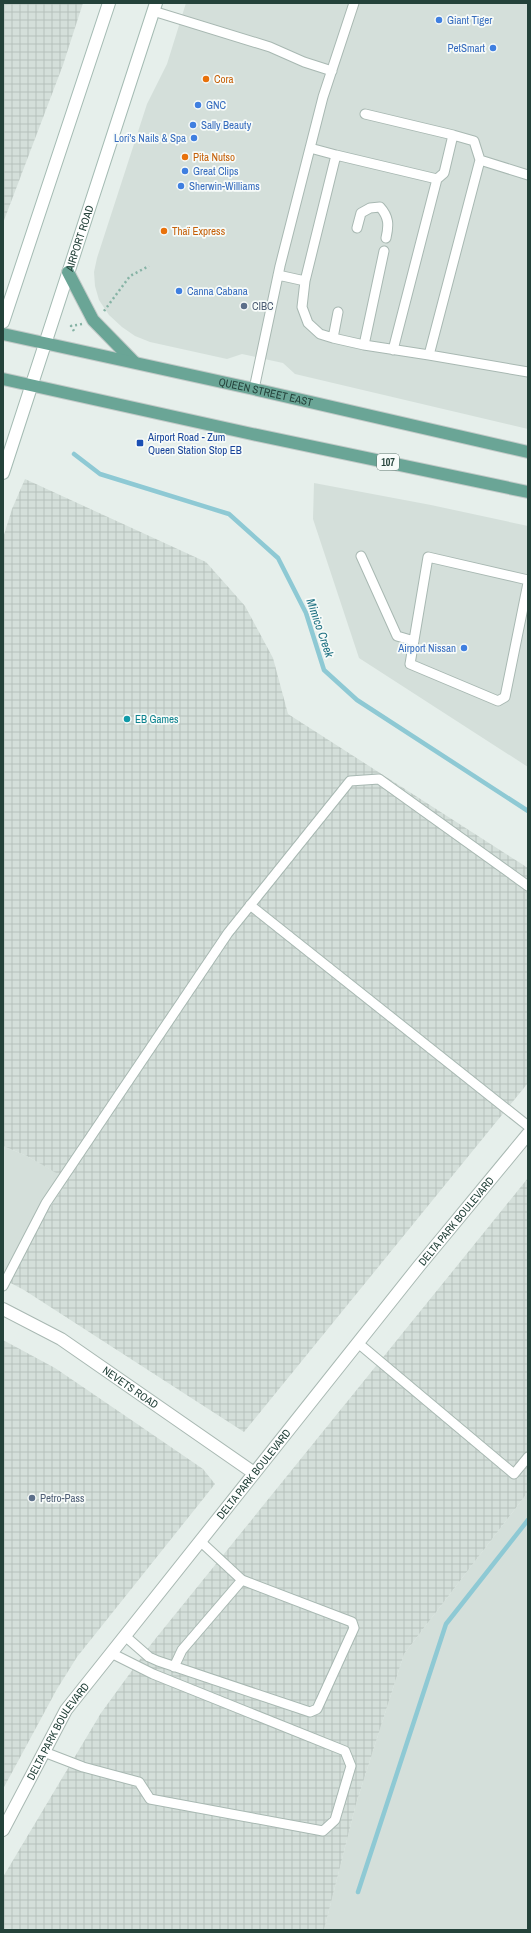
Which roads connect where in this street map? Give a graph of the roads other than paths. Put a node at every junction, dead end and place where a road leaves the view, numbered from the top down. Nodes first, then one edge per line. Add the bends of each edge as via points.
1 (109, 3) edge
2 (354, 3) edge
3 (155, 7) edge
4 (332, 72) junction
5 (364, 114) dead end
6 (453, 135) junction
7 (310, 148) junction
8 (336, 155) junction
9 (480, 160) junction
10 (528, 175) edge
11 (437, 179) junction
12 (358, 228) dead end
13 (386, 238) dead end
14 (384, 251) dead end
15 (68, 272) junction
16 (278, 275) junction
17 (305, 281) junction
18 (338, 312) dead end
19 (3, 322) edge
20 (3, 334) edge
21 (332, 338) junction
22 (45, 343) junction
23 (364, 345) junction
24 (393, 350) junction
25 (429, 355) junction
26 (134, 362) junction
27 (528, 372) edge
28 (3, 379) edge
29 (31, 385) junction
30 (254, 389) junction
31 (528, 452) edge
32 (3, 473) edge
33 (527, 492) edge
34 (361, 556) dead end
35 (528, 582) edge
36 (414, 641) junction
37 (528, 886) edge
38 (250, 905) junction
39 (528, 1126) edge
40 (528, 1134) edge
41 (3, 1286) edge
42 (3, 1309) edge
43 (358, 1343) junction
44 (528, 1457) edge
45 (254, 1473) junction
46 (200, 1541) junction
47 (242, 1580) junction
48 (125, 1636) junction
49 (111, 1653) junction
50 (174, 1667) junction
51 (44, 1752) junction
52 (3, 1830) edge

1 - 19 street
2 - 4 lane
3 - 4 lane via 270,47
3 - 15 street, AIRPORT ROAD
4 - 7 lane
5 - 6 lane
6 - 9 lane via 474,141
6 - 11 lane via 444,173
7 - 8 lane
7 - 16 lane
8 - 11 lane
8 - 17 lane
9 - 10 lane
9 - 25 lane
11 - 24 lane
12 - 13 lane via 361,213 370,208 380,207 386,214 389,226
14 - 23 lane
15 - 22 street, AIRPORT ROAD
15 - 26 main road via 93,320
16 - 17 lane
16 - 30 lane
17 - 21 lane via 302,307 308,323 320,334
18 - 21 lane
20 - 22 main road, QUEEN STREET EAST
21 - 23 lane
22 - 26 main road, QUEEN STREET EAST
22 - 29 street, AIRPORT ROAD
23 - 24 lane
24 - 25 lane
25 - 27 lane
26 - 30 main road, QUEEN STREET EAST
28 - 29 main road, 107
29 - 32 street, AIRPORT ROAD
29 - 33 main road, 107
30 - 31 main road, QUEEN STREET EAST
34 - 36 lane via 397,636
35 - 36 lane via 428,557
35 - 36 lane via 505,697 498,701 410,664
37 - 38 lane via 379,779 350,781
38 - 39 lane
38 - 41 lane via 228,933 46,1203
40 - 43 street, DELTA PARK BOULEVARD
42 - 45 street, NEVETS ROAD via 61,1339
43 - 44 lane via 514,1474
43 - 45 street, DELTA PARK BOULEVARD
45 - 46 street, DELTA PARK BOULEVARD
46 - 47 lane
46 - 48 street, DELTA PARK BOULEVARD
47 - 50 lane via 182,1650
47 - 50 lane via 352,1622 354,1628 317,1710 310,1712
48 - 49 street, DELTA PARK BOULEVARD
48 - 50 lane via 149,1657
49 - 51 street, DELTA PARK BOULEVARD via 66,1710
49 - 51 lane via 154,1674 345,1751 351,1766 335,1820 323,1831 150,1799 139,1782 83,1768
51 - 52 street, DELTA PARK BOULEVARD

